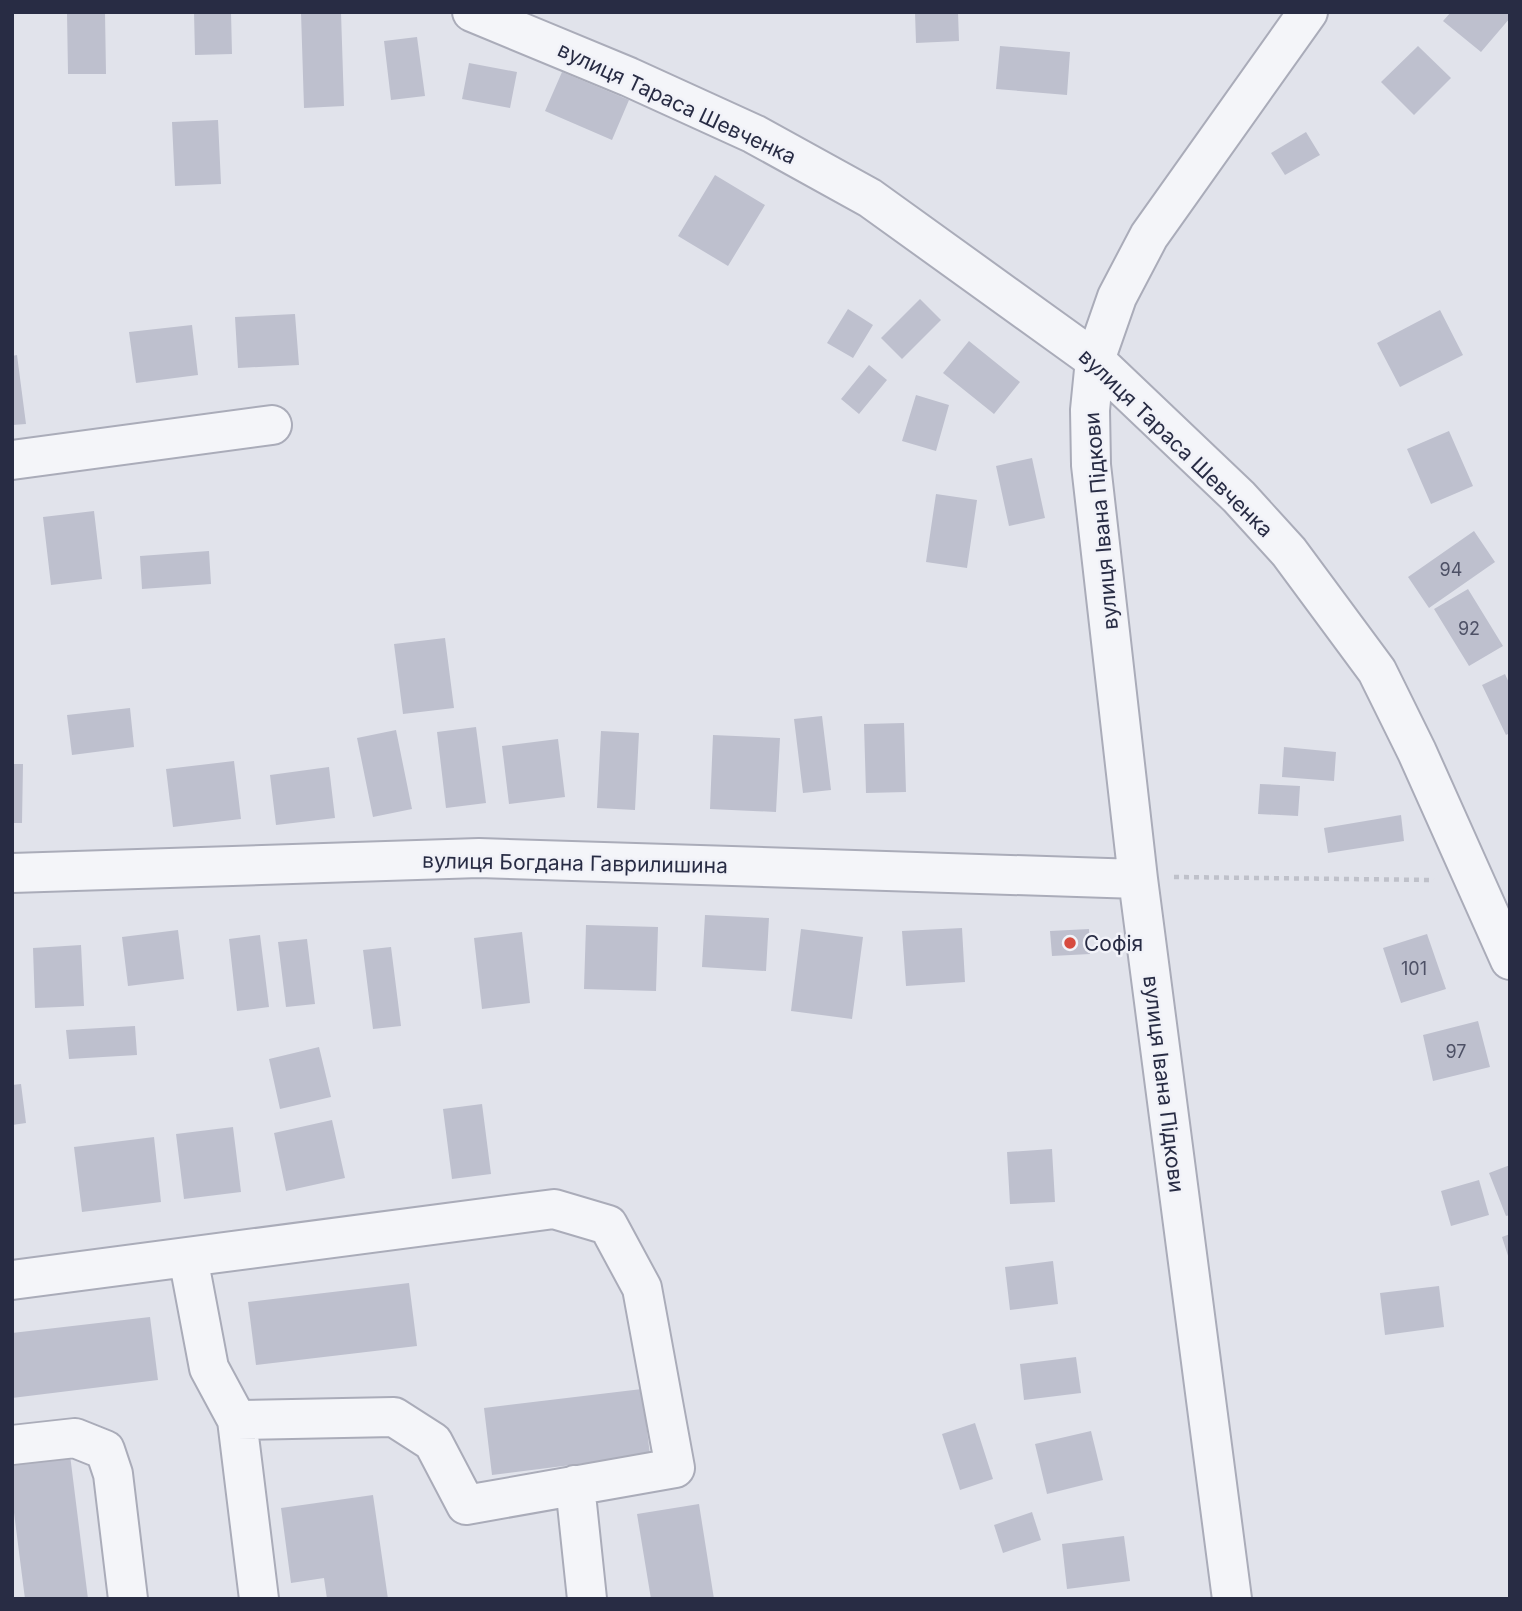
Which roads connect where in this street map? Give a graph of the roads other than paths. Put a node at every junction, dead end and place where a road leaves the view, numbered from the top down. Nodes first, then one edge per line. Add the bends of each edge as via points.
1 (472, 12) edge
2 (1308, 12) edge
3 (1094, 360) junction
4 (272, 425) dead end
5 (12, 460) edge
6 (12, 873) edge
7 (1138, 879) junction
8 (1510, 960) edge
9 (188, 1257) junction
10 (12, 1280) edge
11 (237, 1420) junction
12 (12, 1445) edge
13 (575, 1485) junction
14 (128, 1599) edge
15 (259, 1599) edge
16 (587, 1599) edge
17 (1232, 1599) edge

1 - 3 street, вулиця Тараса Шевченка via 754,134 870,198
2 - 3 street, вулиця Івана Підкови via 1149,236 1117,297
3 - 7 street, вулиця Івана Підкови via 1091,465
3 - 8 street, вулиця Тараса Шевченка via 1289,552 1377,671
4 - 5 street
6 - 7 street, вулиця Богдана Гаврилишина via 479,858
7 - 17 street, вулиця Івана Підкови
9 - 10 street
9 - 11 street via 209,1368
9 - 13 street via 554,1209 608,1226 642,1288 675,1468
11 - 13 street via 394,1417 433,1442 466,1504
11 - 15 street
12 - 14 street via 75,1438 105,1450 113,1474
13 - 16 street

